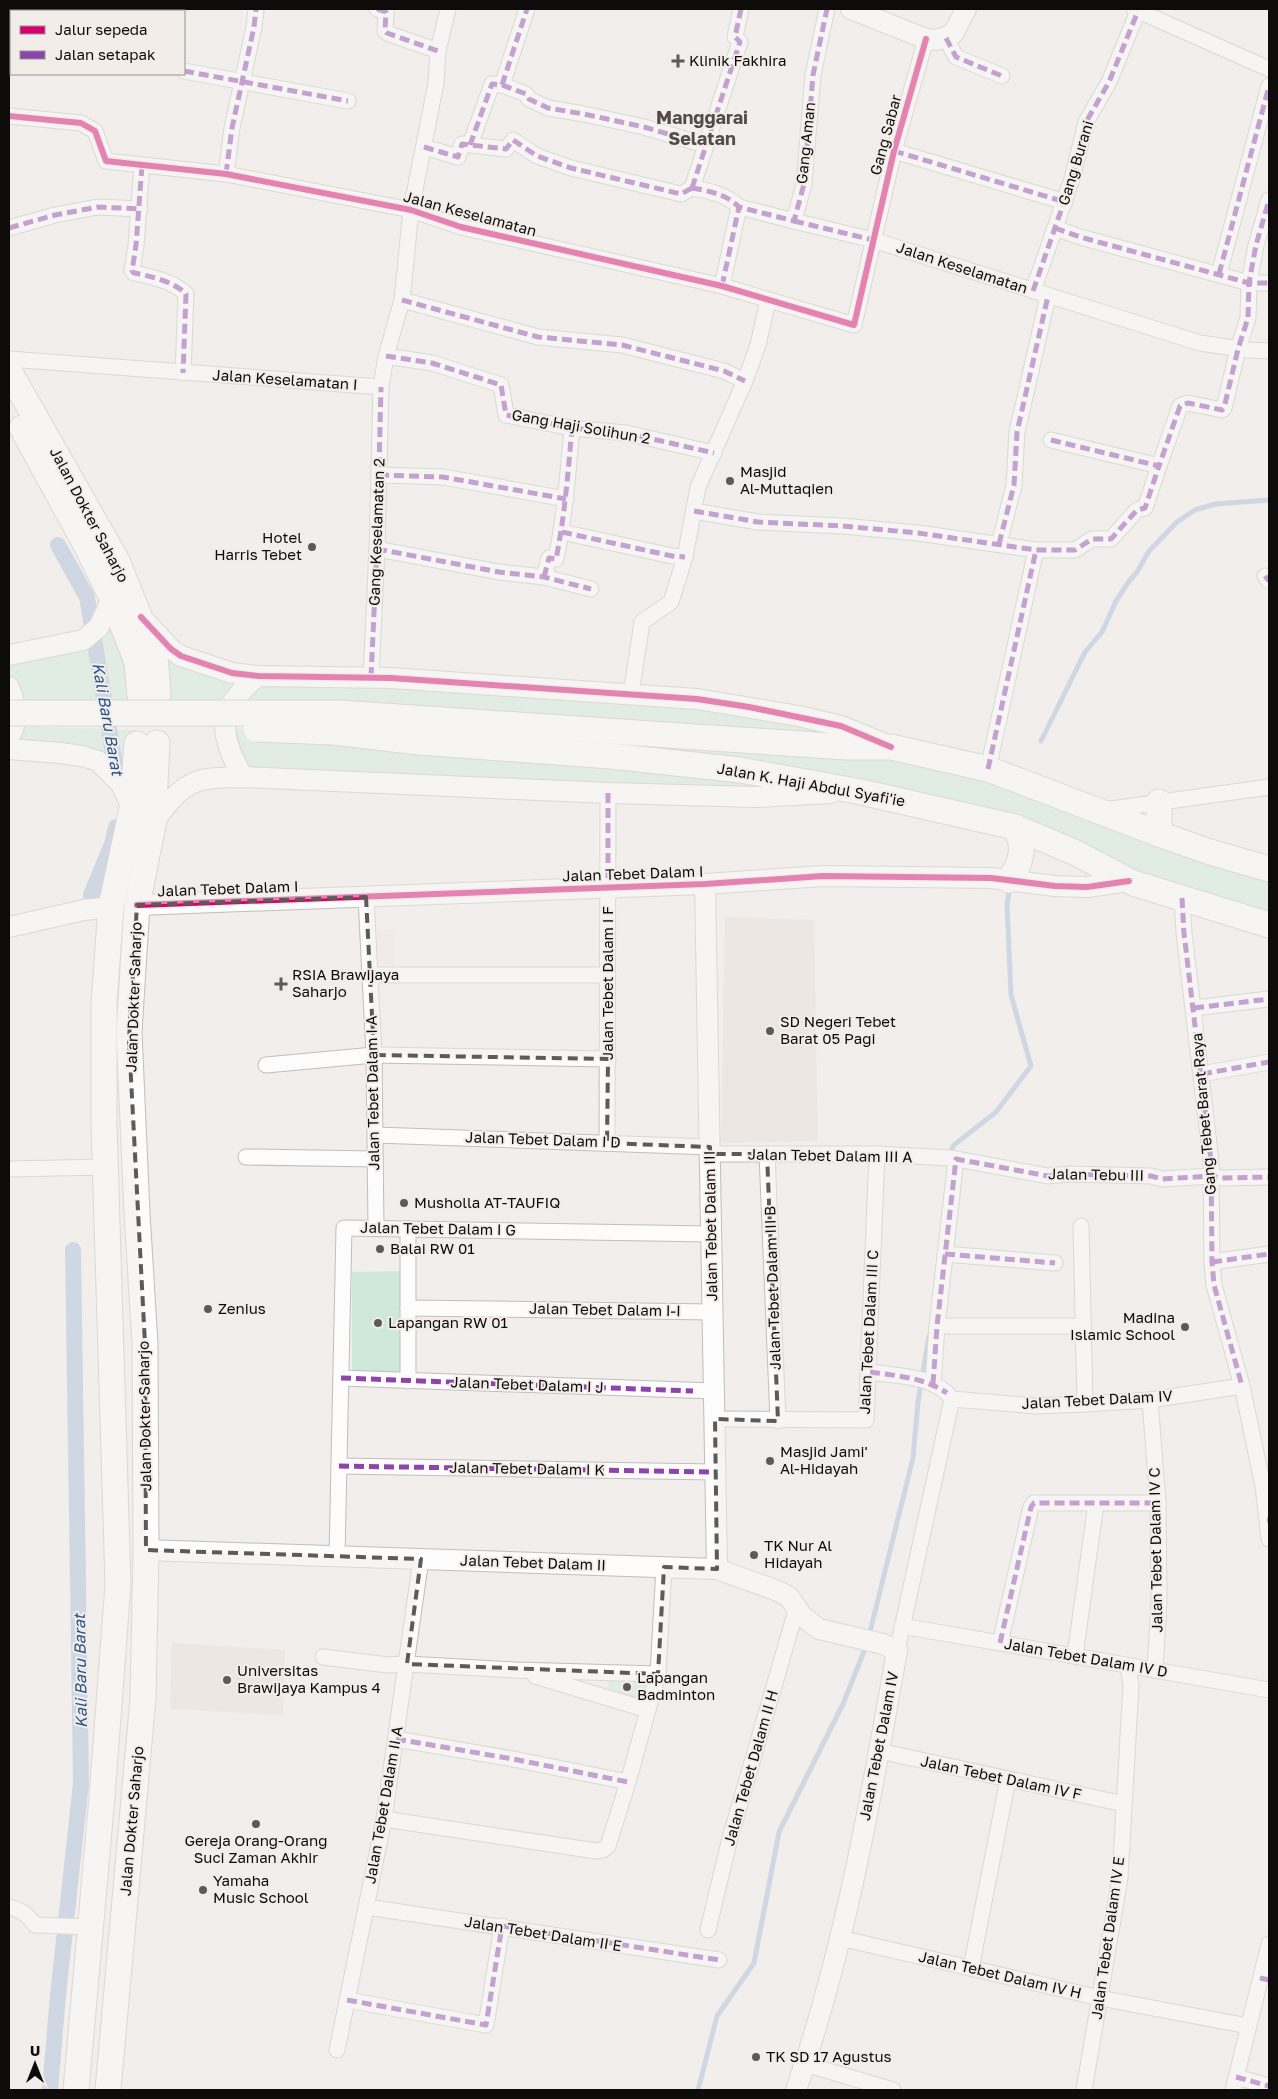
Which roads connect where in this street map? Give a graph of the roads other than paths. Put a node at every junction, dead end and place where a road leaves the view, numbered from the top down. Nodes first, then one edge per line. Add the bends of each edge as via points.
1 (256, 9) edge
2 (377, 9) edge
3 (448, 9) edge
4 (528, 9) edge
5 (741, 9) edge
6 (827, 9) edge
7 (851, 9) edge
8 (966, 9) edge
9 (1136, 10) edge
10 (936, 39) junction
11 (438, 51) junction
12 (1269, 69) edge
13 (185, 71) edge
14 (1002, 76) dead end
15 (243, 83) junction
16 (502, 85) junction
17 (1269, 87) edge
18 (348, 101) dead end
19 (9, 116) edge
20 (470, 145) junction
21 (705, 145) junction
22 (424, 147) junction
23 (894, 151) junction
24 (142, 166) junction
25 (226, 174) junction
26 (692, 188) junction
27 (1269, 200) edge
28 (1065, 202) junction
29 (739, 207) junction
30 (140, 209) junction
31 (411, 210) junction
32 (794, 221) junction
33 (9, 228) edge
34 (1055, 228) junction
35 (873, 240) junction
36 (1219, 274) junction
37 (1249, 282) junction
38 (1269, 283) edge
39 (722, 286) junction
40 (1033, 291) junction
41 (1048, 296) junction
42 (402, 300) junction
43 (768, 301) junction
44 (1238, 349) junction
45 (1269, 351) edge
46 (386, 356) junction
47 (9, 360) edge
48 (9, 371) edge
49 (183, 373) junction
50 (745, 381) junction
51 (381, 387) junction
52 (9, 404) edge
53 (572, 428) junction
54 (1051, 440) dead end
55 (714, 453) junction
56 (1159, 466) junction
57 (379, 475) junction
58 (566, 499) junction
59 (694, 511) junction
60 (562, 532) junction
61 (999, 544) junction
62 (377, 549) junction
63 (1036, 550) junction
64 (685, 557) junction
65 (544, 577) junction
66 (591, 589) dead end
67 (108, 607) junction
68 (141, 617) junction
69 (9, 654) edge
70 (258, 676) junction
71 (371, 677) junction
72 (9, 688) edge
73 (631, 694) junction
74 (9, 713) edge
75 (337, 723) junction
76 (9, 726) edge
77 (9, 737) edge
78 (891, 747) junction
79 (9, 749) edge
80 (998, 773) junction
81 (243, 777) junction
82 (1269, 786) edge
83 (861, 792) junction
84 (608, 793) junction
85 (129, 801) junction
86 (1160, 802) junction
87 (1100, 810) junction
88 (153, 825) junction
89 (1015, 827) junction
90 (1159, 834) junction
91 (1269, 869) edge
92 (1009, 880) junction
93 (1129, 881) junction
94 (705, 884) junction
95 (608, 887) junction
96 (366, 897) junction
97 (1182, 898) junction
98 (137, 905) junction
99 (111, 907) junction
100 (1269, 925) edge
101 (9, 927) edge
102 (370, 975) junction
103 (608, 975) junction
104 (1269, 999) edge
105 (1194, 1008) junction
106 (374, 1055) junction
107 (608, 1059) junction
108 (1269, 1062) edge
109 (266, 1065) dead end
110 (1202, 1074) junction
111 (376, 1135) junction
112 (607, 1142) junction
113 (710, 1150) junction
114 (768, 1154) junction
115 (877, 1154) junction
116 (246, 1157) dead end
117 (950, 1158) junction
118 (376, 1159) junction
119 (105, 1167) junction
120 (9, 1169) edge
121 (1212, 1176) junction
122 (1269, 1177) edge
123 (1081, 1226) dead end
124 (376, 1228) junction
125 (408, 1229) junction
126 (711, 1234) junction
127 (945, 1254) junction
128 (1269, 1254) edge
129 (1212, 1262) junction
130 (1055, 1263) dead end
131 (408, 1308) junction
132 (712, 1312) junction
133 (937, 1326) junction
134 (1083, 1326) junction
135 (870, 1372) junction
136 (341, 1378) junction
137 (408, 1381) junction
138 (926, 1382) junction
139 (1242, 1386) junction
140 (714, 1391) junction
141 (952, 1399) junction
142 (1150, 1400) junction
143 (1085, 1404) junction
144 (715, 1419) junction
145 (778, 1421) junction
146 (339, 1466) junction
147 (715, 1472) junction
148 (1096, 1503) junction
149 (1158, 1503) junction
150 (1268, 1520) edge
151 (1269, 1539) edge
152 (146, 1550) junction
153 (337, 1557) junction
154 (421, 1560) junction
155 (664, 1567) junction
156 (717, 1569) junction
157 (797, 1607) junction
158 (902, 1626) junction
159 (1000, 1643) junction
160 (890, 1648) junction
161 (1074, 1656) junction
162 (323, 1657) dead end
163 (407, 1664) junction
164 (1128, 1666) junction
165 (515, 1670) junction
166 (1155, 1670) junction
167 (658, 1674) junction
168 (1269, 1690) edge
169 (648, 1710) junction
170 (396, 1739) junction
171 (879, 1752) junction
172 (1008, 1779) junction
173 (628, 1782) junction
174 (102, 1797) junction
175 (133, 1800) junction
176 (1124, 1804) junction
177 (384, 1819) junction
178 (9, 1907) edge
179 (367, 1907) junction
180 (79, 1926) junction
181 (502, 1926) junction
182 (708, 1930) dead end
183 (840, 1938) junction
184 (1269, 1944) edge
185 (719, 1960) dead end
186 (971, 1968) junction
187 (1265, 1979) edge
188 (1100, 1998) junction
189 (347, 2000) junction
190 (1248, 2026) junction
191 (337, 2050) dead end
192 (805, 2064) junction
193 (1234, 2084) edge
194 (1269, 2086) edge
195 (76, 2090) edge
196 (108, 2090) edge
197 (796, 2090) edge
198 (893, 2090) edge
199 (1084, 2090) edge

1 - 15 street
2 - 11 street via 386,12 387,33
3 - 11 street
4 - 16 street
5 - 21 street via 735,37 740,42
6 - 32 street, Gang Aman via 813,75 804,184
7 - 10 street
8 - 10 street via 953,34
9 - 12 street
9 - 28 street, Gang Burani via 1109,82 1086,122
10 - 14 street via 956,57
10 - 23 street, Gang Sabar
11 - 22 street via 436,83
13 - 15 street
15 - 18 street
15 - 25 street via 232,128
16 - 20 street via 492,84
16 - 21 street via 526,94 529,99 548,108 635,125
17 - 36 street
19 - 24 street, Jalan Keselamatan via 81,123 96,131 106,161
20 - 22 street via 462,144 458,157
20 - 26 street via 506,149 514,140 537,156 570,168 681,194
21 - 26 street
22 - 31 street
23 - 28 street
23 - 35 street, Gang Sabar
24 - 25 street, Jalan Keselamatan
24 - 30 street
25 - 31 street, Jalan Keselamatan
26 - 29 street via 713,192
27 - 37 street
28 - 34 street, Gang Burani
29 - 32 street
29 - 39 street
30 - 33 street via 98,208 55,215
30 - 49 street via 132,271 182,289 186,294
31 - 39 street, Jalan Keselamatan via 470,229
31 - 42 street
32 - 35 street
34 - 36 street
34 - 40 street, Gang Burani
35 - 40 street, Jalan Keselamatan
35 - 43 street, Jalan Keselamatan via 854,325
36 - 37 street
37 - 38 street
37 - 44 street via 1248,318
39 - 43 street, Jalan Keselamatan
40 - 41 street, Jalan Keselamatan
41 - 44 street, Jalan Keselamatan via 1200,343
41 - 61 street via 1017,432 1014,485
42 - 46 street
42 - 50 street via 538,337 622,345 724,371
43 - 50 street
44 - 45 street, Jalan Keselamatan
44 - 56 street via 1224,408 1188,403 1180,406
46 - 51 street
46 - 53 street, Gang Haji Solihun 2 via 432,363 501,385 506,415
47 - 49 street, Jalan Keselamatan I
48 - 68 main road, Jalan Dokter Saharjo via 107,541
49 - 51 street, Jalan Keselamatan I
50 - 55 street
51 - 57 street, Gang Keselamatan 2
52 - 67 main road, Jalan Dokter Saharjo via 86,545
53 - 55 street, Gang Haji Solihun 2 via 626,433
53 - 58 street
54 - 56 street
55 - 59 street via 698,487
56 - 63 street via 1148,505 1137,510 1111,539 1092,539 1075,550
57 - 58 street via 443,477
57 - 62 street, Gang Keselamatan 2
58 - 60 street
59 - 61 street via 758,522 852,527
59 - 64 street
60 - 64 street
60 - 65 street via 556,559 549,558
61 - 63 street
62 - 65 street via 499,572
62 - 71 street, Gang Keselamatan 2
63 - 80 street
64 - 73 street via 671,602 642,622
65 - 66 street
67 - 68 main road, Jalan Dokter Saharjo via 137,662 149,695 155,656
67 - 69 street via 100,627 83,640
68 - 70 street via 181,656 232,673
70 - 71 street
70 - 81 street via 233,699 226,721 227,740
71 - 73 street
72 - 77 street via 16,711
73 - 78 street via 697,699 798,716 841,726
74 - 75 main road, bridge
75 - 76 main road, bridge via 225,728
75 - 78 main road, Jalan K. Haji Abdul Syafi'ie via 498,724 846,747
75 - 83 main road, Jalan K. Haji Abdul Syafi'ie via 486,747 740,770
78 - 80 main road, Jalan K. Haji Abdul Syafi'ie
79 - 85 street via 82,756 98,762 121,784
80 - 87 main road, Jalan K. Haji Abdul Syafi'ie
81 - 84 street
81 - 88 street via 206,778 189,784 159,814
82 - 86 street
83 - 84 street via 757,797
83 - 89 main road, Jalan K. Haji Abdul Syafi'ie
84 - 95 street, Jalan Tebet Dalam I F
85 - 88 main road, Jalan Dokter Saharjo via 147,744
85 - 99 main road, Jalan Dokter Saharjo
86 - 87 street
86 - 90 main road
87 - 90 main road, Jalan K. Haji Abdul Syafi'ie
88 - 98 main road, Jalan Dokter Saharjo
89 - 92 main road via 1020,836 1022,854 1017,870
89 - 93 main road, Jalan K. Haji Abdul Syafi'ie via 1076,853
90 - 91 main road, Jalan K. Haji Abdul Syafi'ie
92 - 93 street, Jalan Tebet Dalam I via 1087,887
92 - 94 street, Jalan Tebet Dalam I via 823,876
93 - 97 main road, Jalan K. Haji Abdul Syafi'ie
94 - 95 street, Jalan Tebet Dalam I
94 - 113 street, Jalan Tebet Dalam III
95 - 96 street, Jalan Tebet Dalam I
95 - 103 street, Jalan Tebet Dalam I F
96 - 98 street, Jalan Tebet Dalam I
96 - 102 street, Jalan Tebet Dalam I A
97 - 100 main road, Jalan K. Haji Abdul Syafi'ie
97 - 105 street, Gang Tebet Barat Raya
98 - 152 main road, Jalan Dokter Saharjo via 130,1040 145,1344
99 - 101 street
99 - 119 main road, Jalan Dokter Saharjo via 103,1028
102 - 103 street
102 - 106 street, Jalan Tebet Dalam I A
103 - 107 street, Jalan Tebet Dalam I F
104 - 105 street
105 - 110 street, Gang Tebet Barat Raya
106 - 107 street
106 - 109 street
106 - 111 street, Jalan Tebet Dalam I A
107 - 112 street, Jalan Tebet Dalam I F
108 - 110 street
110 - 121 street, Gang Tebet Barat Raya
111 - 112 street, Jalan Tebet Dalam I D
111 - 118 street, Jalan Tebet Dalam I A
112 - 113 street, Jalan Tebet Dalam I D
113 - 114 street, Jalan Tebet Dalam III A
113 - 126 street, Jalan Tebet Dalam III
114 - 115 street, Jalan Tebet Dalam III A
114 - 145 street, Jalan Tebet Dalam III B
115 - 117 street, Jalan Tebet Dalam III A
115 - 135 street, Jalan Tebet Dalam III C
116 - 118 street
117 - 121 street, Jalan Tebu III via 1048,1176 1151,1176 1162,1179
117 - 127 street
118 - 124 street, Jalan Tebet Dalam I A
119 - 120 street
119 - 174 main road, Jalan Dokter Saharjo via 118,1584
121 - 122 street, Jalan Tebu III
121 - 129 street, Gang Tebet Barat Raya
123 - 134 street
124 - 125 street, Jalan Tebet Dalam I G
124 - 136 street, Jalan Tebet Dalam I G via 344,1228
125 - 126 street, Jalan Tebet Dalam I G
125 - 131 street
126 - 132 street, Jalan Tebet Dalam III
127 - 130 street
127 - 133 street
128 - 129 street
129 - 139 street, Gang Tebet Barat Raya via 1214,1285
131 - 132 street, Jalan Tebet Dalam I-I
131 - 137 street
132 - 140 street, Jalan Tebet Dalam III
133 - 134 street
133 - 138 street
134 - 143 street
135 - 138 street
135 - 145 street, Jalan Tebet Dalam III C via 865,1421
136 - 137 street, Jalan Tebet Dalam I J
136 - 146 street, Jalan Tebet Dalam I G
137 - 140 street, Jalan Tebet Dalam I J
138 - 141 street
139 - 142 street, Jalan Tebet Dalam IV
139 - 150 street, Gang Tebet Barat Raya
140 - 144 street, Jalan Tebet Dalam III
141 - 143 street, Jalan Tebet Dalam IV via 1036,1406
141 - 158 street, Jalan Tebet Dalam IV
142 - 143 street, Jalan Tebet Dalam IV
142 - 149 street, Jalan Tebet Dalam IV C
144 - 145 street, Jalan Tebet Dalam III C
144 - 147 street, Jalan Tebet Dalam III
146 - 147 street, Jalan Tebet Dalam I K
146 - 153 street, Jalan Tebet Dalam I G
147 - 156 street, Jalan Tebet Dalam III
148 - 149 street
148 - 159 street via 1037,1502 1031,1508
148 - 161 street
149 - 166 street, Jalan Tebet Dalam IV C via 1159,1602
150 - 151 street, Gang Tebet Barat Raya
152 - 153 street, Jalan Tebet Dalam II
152 - 175 main road, Jalan Dokter Saharjo via 143,1698
153 - 154 street, Jalan Tebet Dalam II
154 - 155 street, Jalan Tebet Dalam II
154 - 163 street, Jalan Tebet Dalam II A
155 - 156 street, Jalan Tebet Dalam II
155 - 167 street
156 - 157 street, Jalan Tebet Dalam II via 778,1591
157 - 160 street, Jalan Tebet Dalam II via 802,1616 819,1630
157 - 182 street, Jalan Tebet Dalam II H via 730,1838
158 - 159 street, Jalan Tebet Dalam IV D
158 - 160 street, Jalan Tebet Dalam IV
159 - 161 street, Jalan Tebet Dalam IV D
160 - 171 street, Jalan Tebet Dalam IV
161 - 164 street, Jalan Tebet Dalam IV D
162 - 163 street via 388,1665
163 - 165 street
163 - 170 street, Jalan Tebet Dalam II A
164 - 166 street, Jalan Tebet Dalam IV D
164 - 176 street, Jalan Tebet Dalam IV E via 1131,1685
165 - 167 street
165 - 169 street
166 - 168 street, Jalan Tebet Dalam IV D
167 - 169 street
169 - 173 street
170 - 173 street
170 - 177 street, Jalan Tebet Dalam II A
171 - 172 street, Jalan Tebet Dalam IV F
171 - 183 street, Jalan Tebet Dalam IV
172 - 176 street, Jalan Tebet Dalam IV F
172 - 186 street
173 - 177 street via 604,1850
174 - 175 main road
174 - 180 main road, Jalan Dokter Saharjo
175 - 196 main road, Jalan Dokter Saharjo
176 - 188 street, Jalan Tebet Dalam IV E via 1120,1878
177 - 179 street, Jalan Tebet Dalam II A
178 - 180 street via 20,1910 35,1925
179 - 181 street, Jalan Tebet Dalam II E
179 - 189 street, Jalan Tebet Dalam II A
180 - 195 main road, Jalan Dokter Saharjo
181 - 185 street, Jalan Tebet Dalam II E
181 - 189 street via 486,2025
183 - 186 street, Jalan Tebet Dalam IV H
183 - 192 street, Jalan Tebet Dalam IV
184 - 187 street
186 - 188 street, Jalan Tebet Dalam IV H
187 - 190 street
188 - 190 street, Jalan Tebet Dalam IV H
188 - 199 street, Jalan Tebet Dalam IV E
189 - 191 street, Jalan Tebet Dalam II A
190 - 193 street
192 - 197 street, Jalan Tebet Dalam IV
192 - 198 street
193 - 194 street

